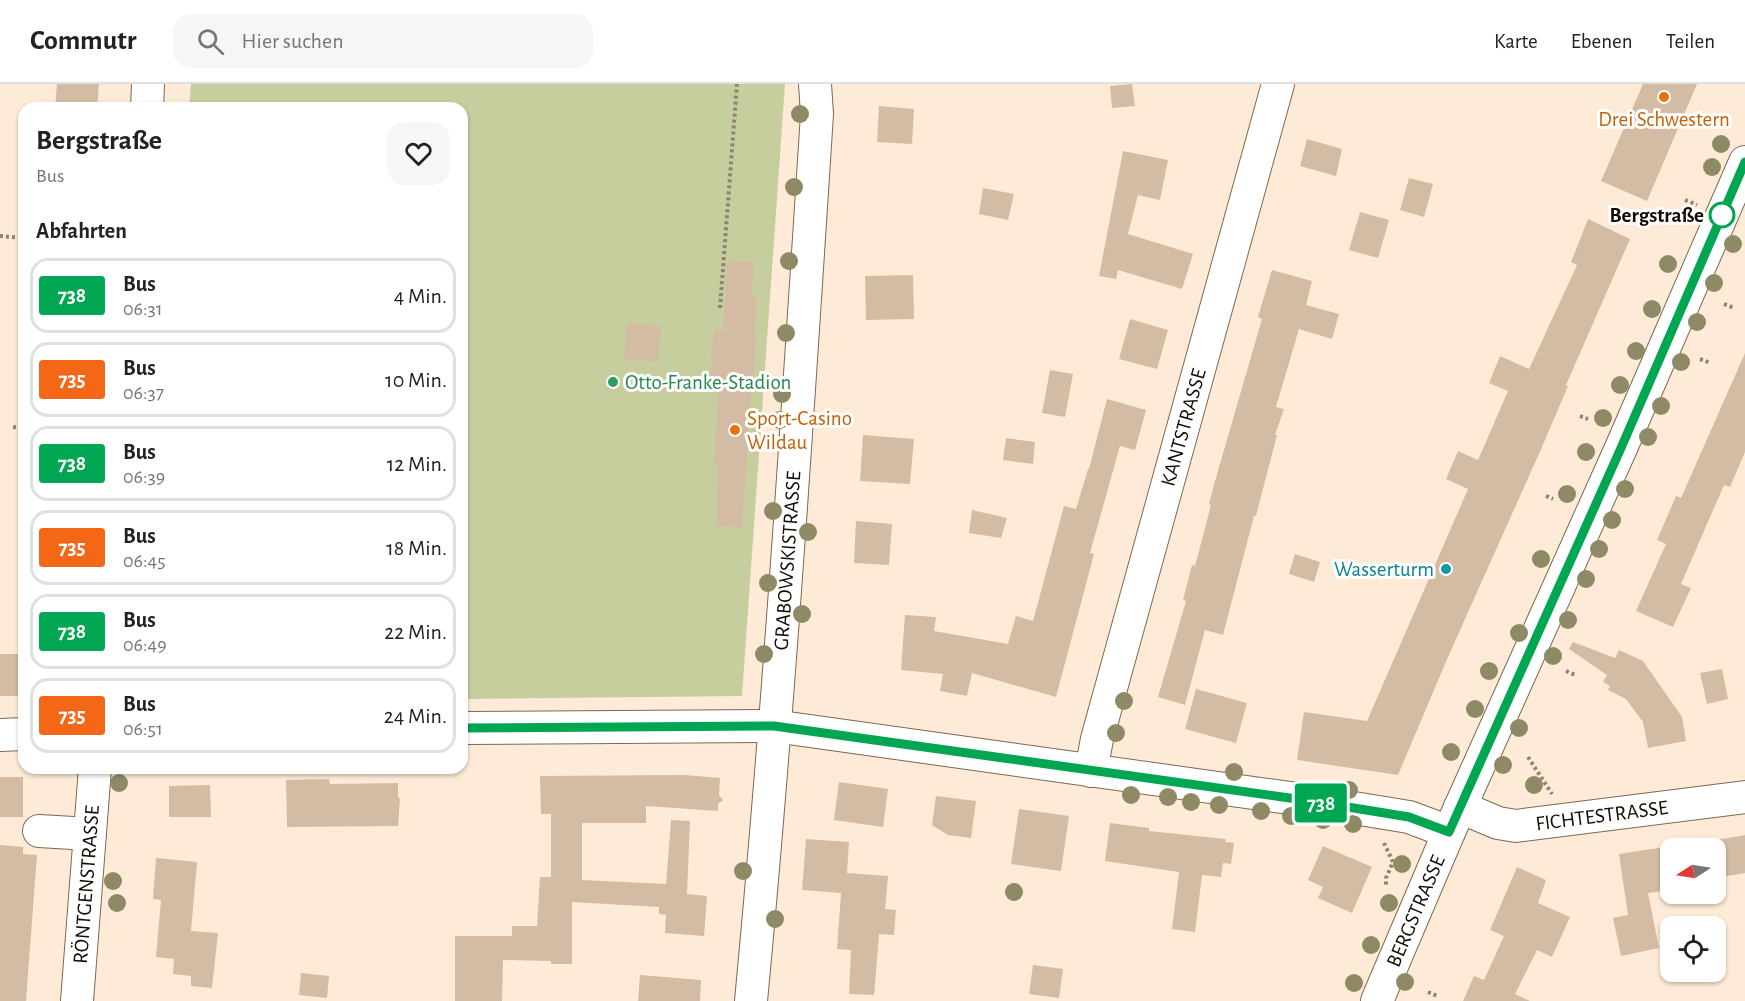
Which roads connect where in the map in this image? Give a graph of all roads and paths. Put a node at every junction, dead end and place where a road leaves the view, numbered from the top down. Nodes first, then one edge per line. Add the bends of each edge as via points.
1 (148, 84) edge
2 (737, 84) edge
3 (815, 84) edge
4 (1278, 84) edge
5 (147, 102) edge
6 (1745, 162) edge
7 (0, 236) edge
8 (18, 238) edge
9 (1724, 304) dead end
10 (720, 308) dead end
11 (1734, 308) dead end
12 (1700, 359) dead end
13 (1711, 363) dead end
14 (1580, 416) dead end
15 (1588, 419) dead end
16 (13, 428) dead end
17 (18, 428) edge
18 (1546, 496) dead end
19 (1553, 499) dead end
20 (1566, 671) dead end
21 (1575, 675) dead end
22 (774, 726) junction
23 (468, 728) edge
24 (0, 735) edge
25 (18, 735) edge
26 (1528, 757) dead end
27 (1091, 771) junction
28 (95, 774) edge
29 (1745, 796) edge
30 (1455, 820) junction
31 (1569, 820) junction
32 (39, 831) dead end
33 (90, 834) junction
34 (1384, 842) dead end
35 (1386, 887) dead end
36 (1428, 992) dead end
37 (1437, 996) dead end
38 (77, 1001) edge
39 (751, 1001) edge
40 (1377, 1001) edge

1 - 5 street
2 - 10 path
3 - 22 street, GRABOWSKISTRASSE via 818,114
4 - 27 street, KANTSTRASSE
6 - 30 street, BERGSTRASSE
7 - 8 path
9 - 11 path
12 - 13 path
14 - 15 path
16 - 17 path
18 - 19 path
20 - 21 path
22 - 23 street, FICHTESTRASSE
22 - 27 street, FICHTESTRASSE
22 - 39 street, GRABOWSKISTRASSE
24 - 25 street
26 - 31 path
27 - 30 street, FICHTESTRASSE via 1409,817
28 - 33 street, RÖNTGENSTRASSE
29 - 31 street, FICHTESTRASSE
30 - 31 street, FICHTESTRASSE via 1516,826
30 - 40 street, BERGSTRASSE
32 - 33 street
33 - 38 street, RÖNTGENSTRASSE
34 - 35 path via 1393,862
36 - 37 path

